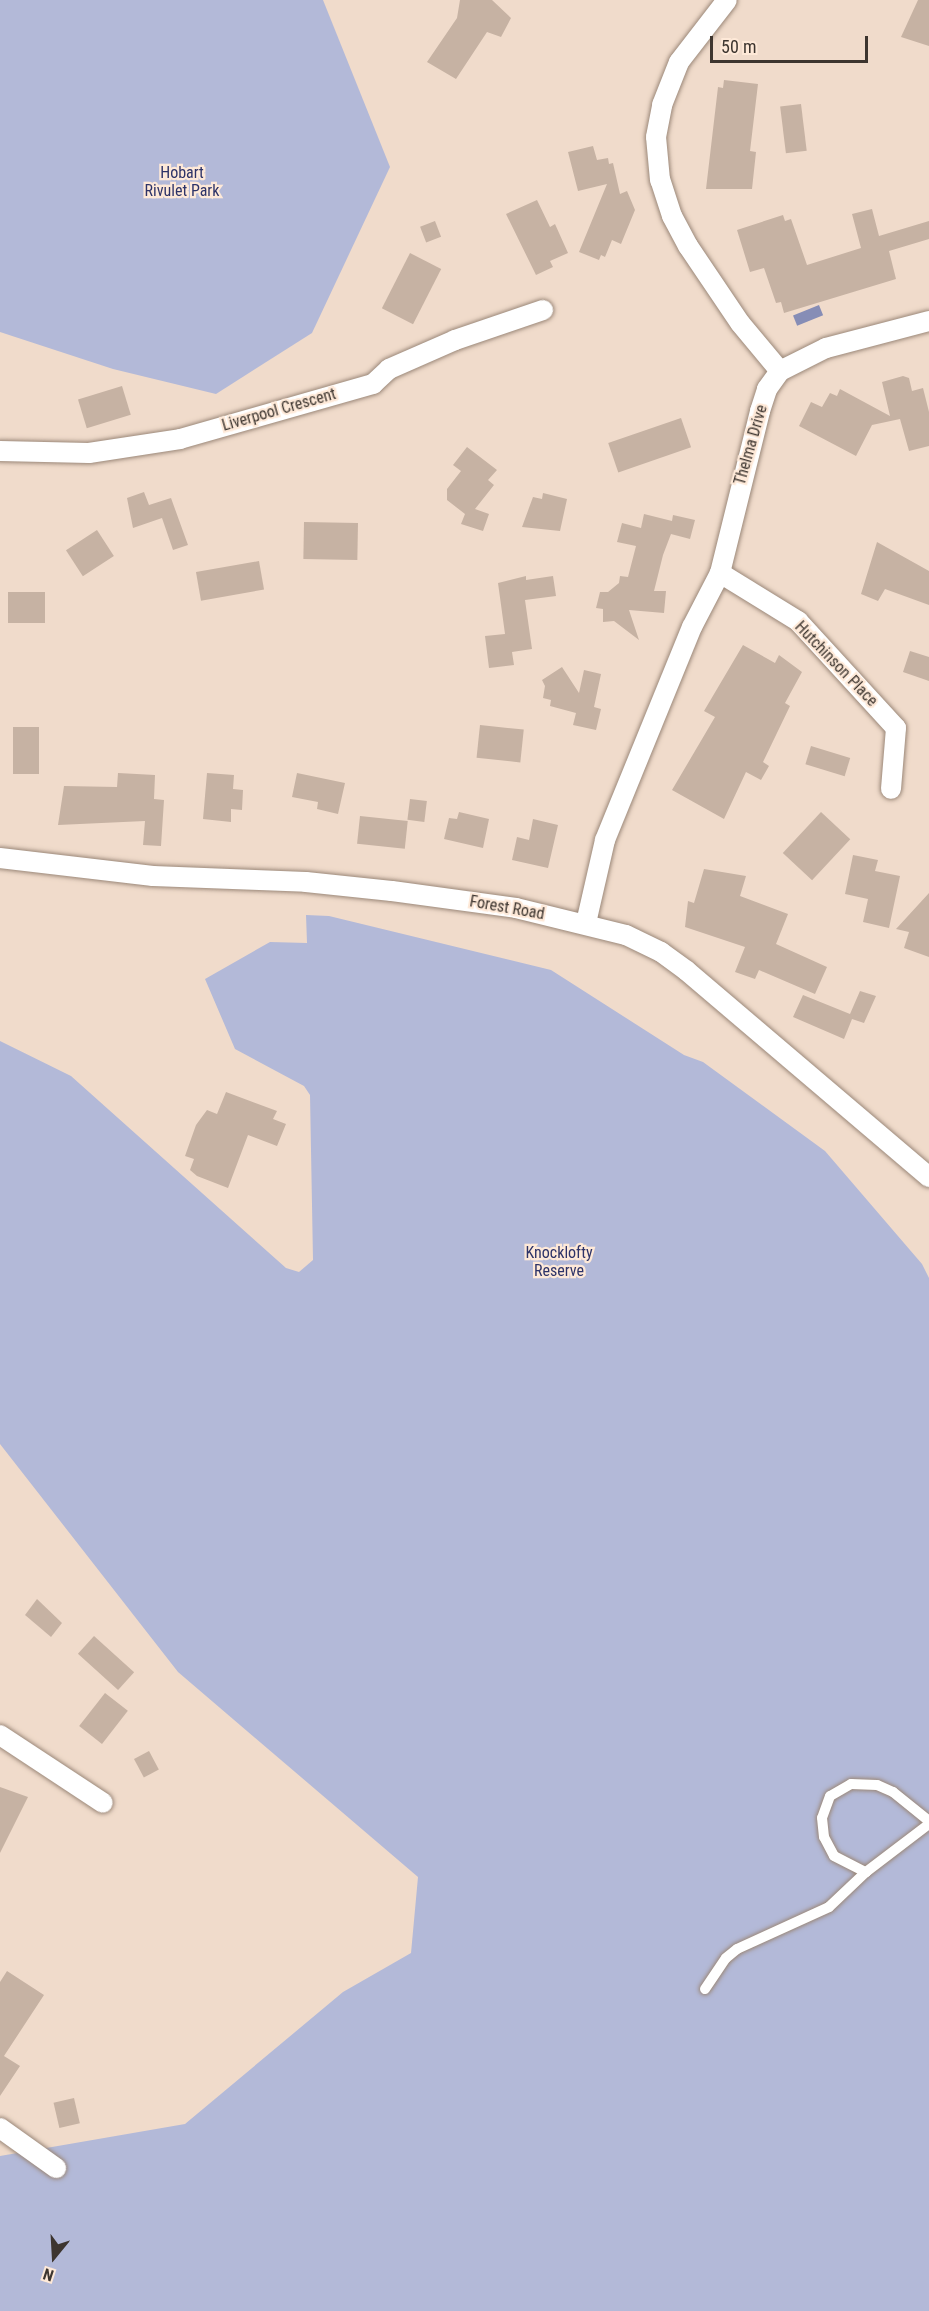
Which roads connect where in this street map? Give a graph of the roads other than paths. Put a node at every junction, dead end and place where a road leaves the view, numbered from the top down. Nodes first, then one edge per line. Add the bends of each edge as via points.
1 (727, 0) edge
2 (543, 310) dead end
3 (929, 321) edge
4 (780, 371) junction
5 (0, 451) edge
6 (720, 573) junction
7 (891, 789) dead end
8 (0, 858) edge
9 (586, 923) junction
10 (929, 1177) edge
11 (0, 1735) edge
12 (103, 1803) dead end
13 (929, 1822) edge
14 (866, 1872) junction
15 (705, 1989) dead end
16 (0, 2128) edge
17 (56, 2168) dead end

1 - 4 street via 679,62 662,105 656,137 660,180 672,216 688,246 740,324
2 - 5 street, Liverpool Crescent via 400,364 373,384 180,439 90,453
3 - 4 street via 826,348
4 - 6 street, Thelma Drive via 760,411
6 - 7 street, Hutchinson Place via 798,621 896,728 898,746
6 - 9 street, Thelma Drive via 692,627 621,798 605,840
8 - 9 street, Forest Road via 153,876 306,882 392,891 516,908
9 - 10 street, Forest Road via 661,952
11 - 12 street
13 - 14 lane
13 - 14 lane via 893,1792 877,1785 851,1784 830,1796 822,1818 824,1837 834,1856
14 - 15 lane via 829,1907 737,1949
16 - 17 street

